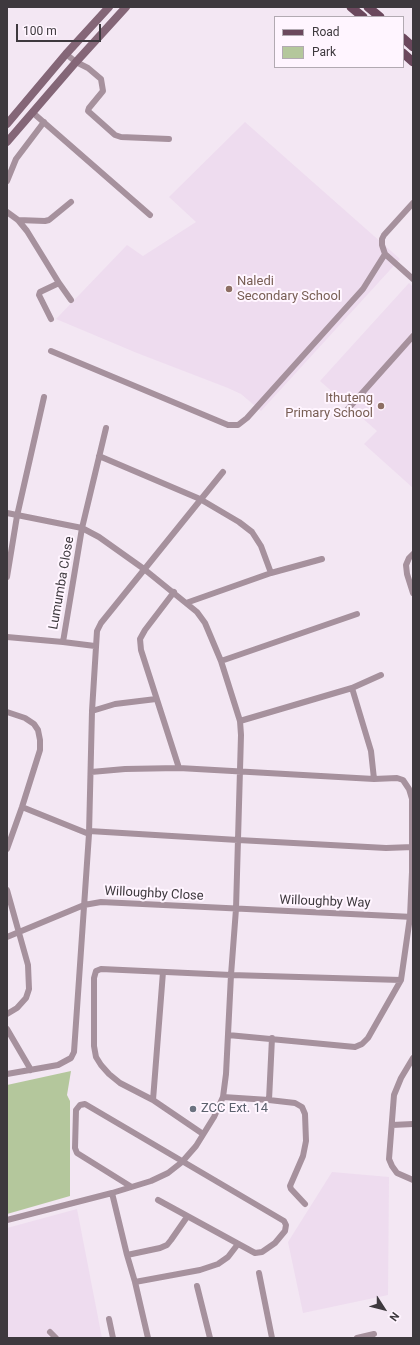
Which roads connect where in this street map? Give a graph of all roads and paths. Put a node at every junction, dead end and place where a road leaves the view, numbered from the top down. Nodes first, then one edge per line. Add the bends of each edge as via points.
1 (110, 7) edge
2 (126, 7) edge
3 (352, 7) edge
4 (368, 7) edge
5 (378, 13) edge
6 (362, 16) edge
7 (404, 39) edge
8 (413, 47) edge
9 (66, 54) junction
10 (404, 54) edge
11 (76, 62) junction
12 (413, 62) edge
13 (32, 112) junction
14 (44, 122) junction
15 (7, 124) edge
16 (169, 139) dead end
17 (7, 142) edge
18 (7, 181) edge
19 (71, 202) dead end
20 (413, 203) edge
21 (7, 212) edge
22 (150, 215) dead end
23 (18, 220) junction
24 (385, 254) junction
25 (413, 279) edge
26 (59, 283) junction
27 (71, 300) dead end
28 (51, 319) dead end
29 (413, 336) edge
30 (51, 351) dead end
31 (44, 397) dead end
32 (347, 410) dead end
33 (106, 428) dead end
34 (100, 456) junction
35 (223, 472) dead end
36 (200, 499) junction
37 (7, 514) edge
38 (17, 516) junction
39 (82, 528) junction
40 (413, 554) edge
41 (322, 559) dead end
42 (144, 569) junction
43 (271, 573) junction
44 (7, 577) edge
45 (174, 592) junction
46 (413, 593) edge
47 (186, 603) junction
48 (357, 614) dead end
49 (7, 637) edge
50 (63, 642) junction
51 (95, 646) junction
52 (221, 661) junction
53 (381, 675) dead end
54 (352, 688) junction
55 (156, 699) junction
56 (92, 711) junction
57 (7, 712) edge
58 (240, 721) junction
59 (179, 768) junction
60 (91, 772) junction
61 (240, 772) junction
62 (374, 779) junction
63 (22, 807) junction
64 (89, 832) junction
65 (238, 840) junction
66 (413, 847) edge
67 (7, 849) edge
68 (7, 890) edge
69 (84, 905) junction
70 (236, 909) junction
71 (412, 917) edge
72 (19, 933) junction
73 (7, 937) edge
74 (163, 972) junction
75 (231, 975) junction
76 (401, 980) junction
77 (7, 1014) edge
78 (7, 1029) edge
79 (228, 1035) junction
80 (272, 1038) junction
81 (413, 1058) edge
82 (31, 1070) junction
83 (7, 1074) edge
84 (223, 1097) junction
85 (153, 1100) junction
86 (269, 1100) junction
87 (413, 1124) edge
88 (392, 1125) junction
89 (203, 1134) junction
90 (182, 1162) junction
91 (413, 1180) edge
92 (130, 1186) junction
93 (112, 1193) junction
94 (158, 1200) dead end
95 (306, 1204) dead end
96 (187, 1217) junction
97 (7, 1220) edge
98 (238, 1244) junction
99 (127, 1255) junction
100 (259, 1273) dead end
101 (135, 1282) junction
102 (197, 1286) dead end
103 (109, 1319) dead end
104 (50, 1332) dead end
105 (374, 1334) dead end
106 (56, 1338) edge
107 (113, 1338) edge
108 (148, 1338) edge
109 (210, 1338) edge
110 (272, 1338) edge
111 (357, 1338) edge

1 - 9 main road
2 - 11 main road
3 - 6 main road
4 - 5 main road
7 - 8 main road
9 - 11 street
9 - 15 main road
10 - 12 main road
11 - 13 main road
11 - 16 street via 101,79 103,90 88,111 104,126 121,137
13 - 14 street
13 - 17 main road
14 - 18 street via 16,159
14 - 22 street
19 - 23 street via 49,220
20 - 24 street via 384,235 382,245
21 - 23 street
23 - 26 street
24 - 25 street
24 - 30 street via 363,289 248,418 238,425 228,425
26 - 27 street
26 - 28 street via 39,293
29 - 32 street
31 - 38 street
33 - 34 street, Lumumba Close
34 - 36 street
34 - 39 street, Lumumba Close
35 - 36 street
36 - 42 street
36 - 43 street via 252,532 261,546
37 - 38 street
38 - 39 street
38 - 44 street
39 - 42 street
39 - 50 street, Lumumba Close
40 - 46 street via 406,565
41 - 43 street
42 - 45 street
42 - 51 street via 101,623
43 - 47 street
45 - 47 street
45 - 55 street via 140,639
47 - 52 street via 205,623
48 - 52 street
49 - 50 street
50 - 51 street
51 - 56 street
52 - 58 street
53 - 54 street
54 - 58 street
54 - 62 street via 371,751
55 - 56 street via 115,704
55 - 59 street
56 - 60 street
57 - 63 street via 34,724 40,740 40,750
58 - 61 street
59 - 60 street
59 - 61 street
60 - 64 street
61 - 62 street
61 - 65 street
62 - 66 street via 397,778 403,780 409,789 412,799
63 - 64 street
63 - 67 street
64 - 65 street
64 - 69 street
65 - 66 street via 386,848
65 - 70 street
66 - 71 street
68 - 72 street
69 - 70 street, Willoughby Close via 121,902
69 - 72 street, Willoughby Close
69 - 82 street via 74,1052 71,1058 62,1063
70 - 71 street, Willoughby Way
70 - 75 street
71 - 76 street
72 - 73 street, Willoughby Close
72 - 77 street via 28,965 29,989 26,998
74 - 75 street
74 - 85 street
74 - 85 street via 101,969 96,972 94,978 96,1057 120,1083
75 - 76 street
75 - 79 street
76 - 80 street via 368,1038 362,1044 354,1047
78 - 82 street
79 - 80 street
79 - 84 street
80 - 86 street
81 - 88 street via 394,1095
82 - 83 street
84 - 86 street
84 - 89 street
85 - 89 street
86 - 95 street via 295,1103 302,1107 305,1114 306,1141 303,1156 290,1186
87 - 88 street
88 - 91 street via 392,1166 397,1173
89 - 90 street
90 - 92 street via 168,1173 151,1181
90 - 92 street via 85,1104 80,1105 76,1110 77,1153
90 - 98 street via 284,1221 285,1231 275,1243 262,1252 254,1253
92 - 93 street
93 - 97 street
93 - 99 street
94 - 96 street
96 - 98 street
96 - 99 street via 167,1245
98 - 101 street via 228,1257 218,1264 200,1270
99 - 101 street
100 - 110 street
101 - 108 street
102 - 109 street
103 - 107 street
104 - 106 street
105 - 111 street

